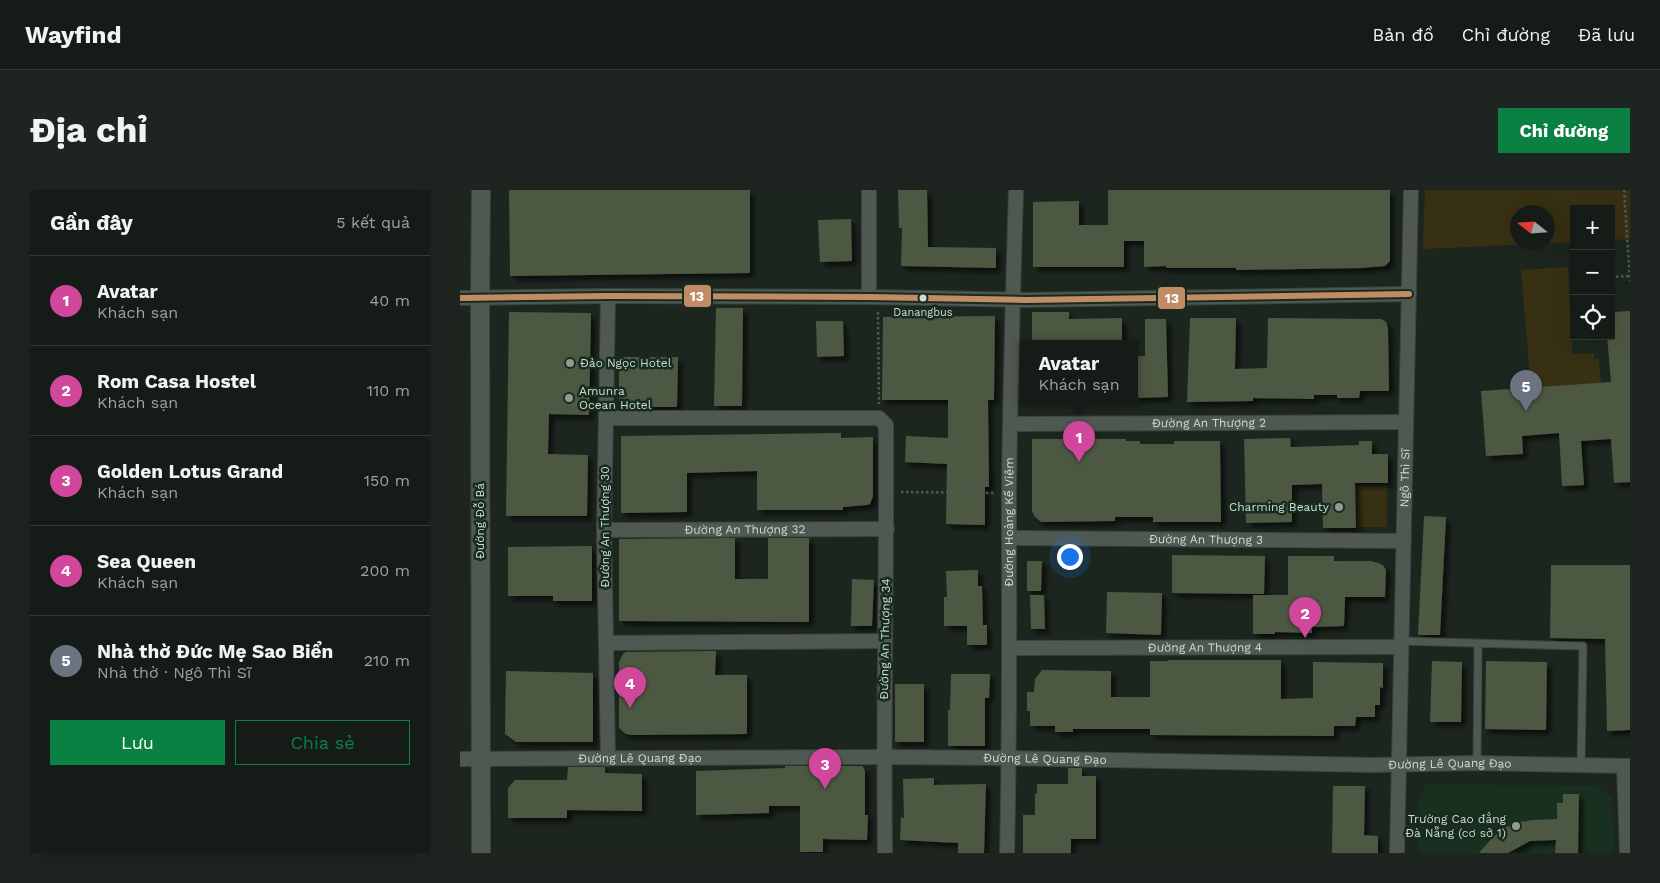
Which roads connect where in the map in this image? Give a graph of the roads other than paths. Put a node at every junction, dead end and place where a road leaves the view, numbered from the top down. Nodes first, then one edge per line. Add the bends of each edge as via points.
1 (482, 190) edge
2 (869, 190) edge
3 (1016, 190) edge
4 (1411, 190) edge
5 (1409, 294) junction
6 (608, 296) junction
7 (868, 297) junction
8 (460, 298) edge
9 (480, 298) junction
10 (1012, 300) junction
11 (606, 418) junction
12 (1406, 422) junction
13 (1010, 424) junction
14 (887, 529) junction
15 (604, 530) junction
16 (1010, 538) junction
17 (1404, 541) junction
18 (884, 641) junction
19 (606, 643) junction
20 (1401, 644) junction
21 (1478, 644) junction
22 (1009, 648) junction
23 (884, 757) junction
24 (1009, 758) junction
25 (460, 759) edge
26 (608, 759) junction
27 (481, 760) junction
28 (1477, 763) junction
29 (1399, 765) junction
30 (1581, 766) junction
31 (1627, 766) edge
32 (481, 853) edge
33 (885, 853) edge
34 (1007, 853) edge
35 (1397, 853) edge
36 (1627, 853) edge

1 - 9 street, Đường Đỗ Bá
2 - 7 street
3 - 10 street, Đường Hoàng Kế Viêm
4 - 5 street, Ngô Thì Sĩ
5 - 10 street
5 - 12 street, Ngô Thì Sĩ
6 - 7 street
6 - 9 street
6 - 11 street, Đường An Thượng 30
7 - 10 street
8 - 9 street
9 - 27 street, Đường Đỗ Bá
10 - 13 street, Đường Hoàng Kế Viêm
11 - 14 street, Đường An Thượng 34 via 882,421
11 - 15 street, Đường An Thượng 30
12 - 13 street, Đường An Thượng 2
12 - 17 street, Ngô Thì Sĩ
13 - 16 street, Đường Hoàng Kế Viêm
14 - 15 street, Đường An Thượng 32
14 - 18 street, Đường An Thượng 34
15 - 19 street, Đường An Thượng 30
16 - 17 street, Đường An Thượng 3
16 - 22 street, Đường Hoàng Kế Viêm
17 - 20 street, Ngô Thì Sĩ
18 - 19 street
18 - 23 street, Đường An Thượng 34
19 - 26 street, Đường An Thượng 30
20 - 21 lane
20 - 22 street, Đường An Thượng 4
20 - 29 street, Ngô Thì Sĩ
21 - 28 lane
21 - 30 lane via 1583,646
22 - 24 street, Đường Hoàng Kế Viêm
23 - 24 street, Đường Lê Quang Đạo
23 - 26 street, Đường Lê Quang Đạo
23 - 33 street, Đường An Thượng 34
24 - 29 street, Đường Lê Quang Đạo
24 - 34 street, Đường Hoàng Kế Viêm
25 - 27 street, Đường Lê Quang Đạo
26 - 27 street, Đường Lê Quang Đạo
27 - 32 street, Đường Đỗ Bá
28 - 29 street, Đường Lê Quang Đạo
28 - 30 street, Đường Lê Quang Đạo
29 - 35 street, Ngô Thì Sĩ
30 - 31 street, Đường Lê Quang Đạo
31 - 36 street

